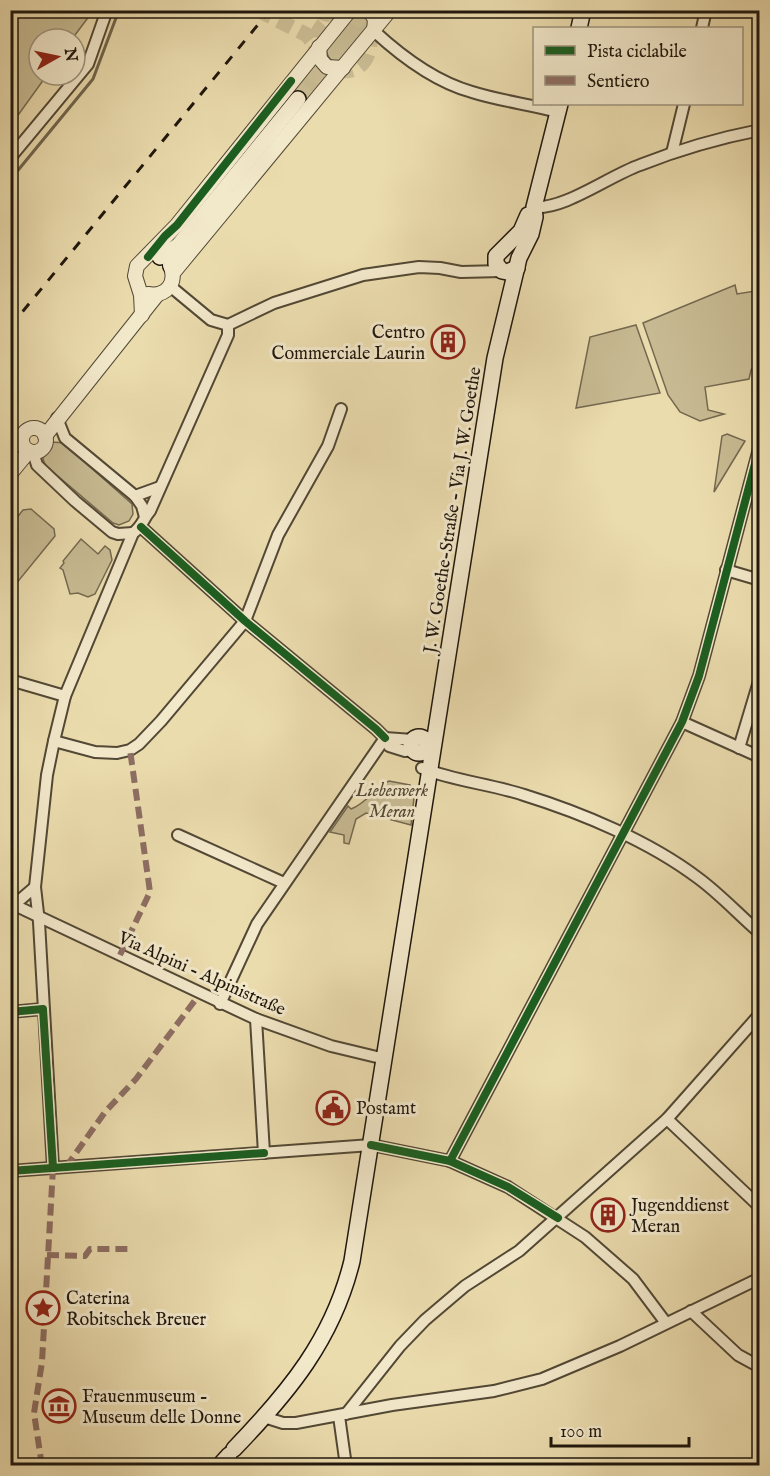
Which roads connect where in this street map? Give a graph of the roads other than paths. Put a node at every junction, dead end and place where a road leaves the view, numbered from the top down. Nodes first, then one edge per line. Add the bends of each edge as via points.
1 (107, 10) edge
2 (350, 10) edge
3 (369, 10) edge
4 (390, 10) edge
5 (583, 10) edge
6 (706, 10) edge
7 (579, 27) edge
8 (702, 27) edge
9 (374, 32) junction
10 (319, 47) junction
11 (343, 68) junction
12 (298, 99) tunnel mouth
13 (533, 104) edge
14 (540, 105) edge
15 (684, 105) edge
16 (559, 108) edge
17 (759, 130) edge
18 (672, 153) junction
19 (10, 158) edge
20 (534, 207) junction
21 (500, 252) junction
22 (164, 268) junction
23 (475, 271) junction
24 (512, 271) junction
25 (139, 288) junction
26 (156, 294) junction
27 (142, 315) junction
28 (228, 325) junction
29 (341, 409) dead end
30 (57, 419) junction
31 (43, 434) junction
32 (65, 438) junction
33 (759, 445) edge
34 (30, 457) junction
35 (10, 474) edge
36 (160, 487) junction
37 (135, 496) junction
38 (139, 526) junction
39 (726, 570) junction
40 (759, 580) edge
41 (245, 621) junction
42 (759, 678) edge
43 (10, 680) edge
44 (65, 696) junction
45 (682, 722) junction
46 (385, 738) junction
47 (54, 741) junction
48 (739, 748) junction
49 (425, 756) junction
50 (759, 758) edge
51 (622, 834) junction
52 (178, 835) dead end
53 (284, 883) junction
54 (35, 887) junction
55 (12, 904) edge
56 (38, 916) junction
57 (759, 933) edge
58 (220, 1004) junction
59 (43, 1009) junction
60 (10, 1012) edge
61 (759, 1014) edge
62 (256, 1019) junction
63 (385, 1059) junction
64 (667, 1119) junction
65 (371, 1145) junction
66 (264, 1153) junction
67 (450, 1161) junction
68 (53, 1168) junction
69 (10, 1171) edge
70 (759, 1207) edge
71 (558, 1218) junction
72 (759, 1278) edge
73 (691, 1311) junction
74 (666, 1323) junction
75 (759, 1367) edge
76 (342, 1415) junction
77 (264, 1417) junction
78 (228, 1456) edge
79 (346, 1466) edge

1 - 19 street via 88,64
2 - 10 street
3 - 9 street via 375,19
4 - 9 street
5 - 7 main road
6 - 8 street
9 - 11 street
9 - 13 street via 417,65 454,86
10 - 11 street via 320,59 327,67
10 - 22 street via 165,236
11 - 22 street
12 - 22 main road
14 - 16 street
15 - 18 street
16 - 20 main road, J. W. Goethe-Straße - Via J. W. Goethe
17 - 18 street
18 - 20 street via 617,174 562,203
20 - 21 main road, J. W. Goethe-Straße - Via J. W. Goethe via 521,231
20 - 24 main road, J. W. Goethe-Straße - Via J. W. Goethe via 531,234
21 - 23 street
21 - 24 main road via 496,264
21 - 24 main road via 514,250
22 - 25 street via 139,263 135,270
22 - 26 street via 162,293
22 - 28 street via 212,320
23 - 24 street
23 - 28 street via 419,267 363,275 274,303
24 - 49 main road, J. W. Goethe-Straße - Via J. W. Goethe via 438,723 423,731
25 - 26 street
25 - 27 street
26 - 27 street
27 - 30 street
28 - 36 street via 228,335
29 - 41 street via 328,446 278,535
30 - 31 street
30 - 32 street
31 - 32 street
31 - 34 street via 44,446
31 - 34 street via 29,428 23,435 22,443
32 - 37 street
33 - 39 street
34 - 35 street
34 - 38 street via 112,532 118,534
36 - 37 street
36 - 38 street
37 - 38 street via 142,506
38 - 41 street
38 - 44 street
39 - 40 street
39 - 45 street via 699,676
41 - 46 street
41 - 47 street via 146,738 130,750 106,754
42 - 48 street
43 - 44 street
44 - 47 street
45 - 48 street
45 - 51 street
46 - 49 street
46 - 53 street
47 - 54 street
48 - 50 street
49 - 51 street via 566,808
49 - 63 main road
51 - 57 street via 698,878
51 - 67 street
52 - 53 street
53 - 58 street via 257,924
54 - 55 street
54 - 56 street
55 - 56 street, Via Alpini - Alpinistraße
56 - 58 street, Via Alpini - Alpinistraße
56 - 59 street
58 - 62 street, Via Alpini - Alpinistraße
59 - 60 street
59 - 68 street
61 - 64 street
62 - 63 street, Via Alpini - Alpinistraße via 332,1046
62 - 66 street
63 - 65 main road
64 - 70 street
64 - 71 street
65 - 66 street
65 - 67 street
65 - 77 main road via 356,1245 339,1306 309,1360
66 - 68 street
67 - 71 street via 508,1187
68 - 69 street
71 - 74 street via 633,1279
71 - 76 street via 433,1312
72 - 73 street
73 - 74 street
73 - 75 street via 738,1355
74 - 76 street via 542,1379 494,1391
76 - 77 street via 291,1424
76 - 79 street
77 - 78 main road

